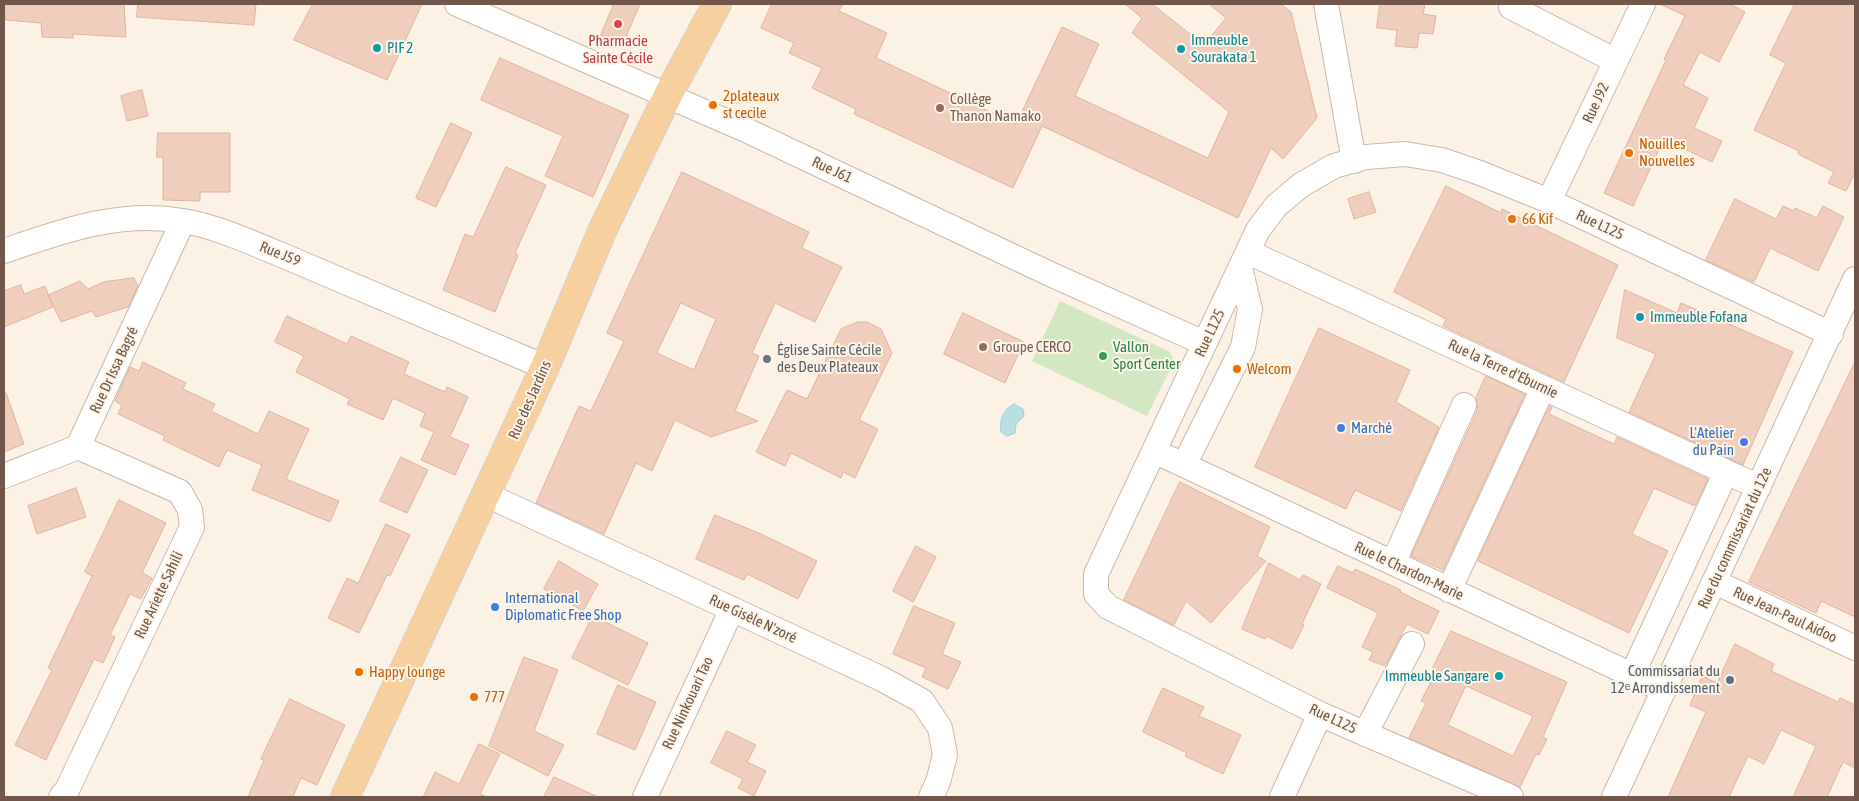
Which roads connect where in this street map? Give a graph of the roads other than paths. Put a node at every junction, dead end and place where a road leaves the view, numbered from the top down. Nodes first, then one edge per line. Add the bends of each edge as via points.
1 (457, 4) edge
2 (716, 4) edge
3 (1326, 4) edge
4 (1643, 4) edge
5 (1511, 7) dead end
6 (1616, 61) junction
7 (668, 95) junction
8 (1354, 161) junction
9 (1549, 202) junction
10 (184, 221) junction
11 (4, 251) edge
12 (1244, 260) junction
13 (1855, 279) edge
14 (1842, 323) edge
15 (1204, 344) junction
16 (545, 367) junction
17 (1543, 388) junction
18 (1464, 405) dead end
19 (78, 447) junction
20 (1154, 451) junction
21 (1184, 465) junction
22 (1726, 472) junction
23 (4, 476) edge
24 (1759, 487) junction
25 (487, 495) junction
26 (1393, 563) junction
27 (1715, 582) junction
28 (1449, 590) junction
29 (732, 608) junction
30 (1412, 644) dead end
31 (1855, 648) edge
32 (1632, 675) junction
33 (1664, 690) junction
34 (1320, 714) junction
35 (1365, 734) junction
36 (61, 797) edge
37 (346, 797) edge
38 (645, 797) edge
39 (930, 797) edge
40 (1282, 797) edge
41 (1511, 797) edge
42 (1614, 797) edge

1 - 7 street, Rue J61
2 - 7 main road, Rue des Jardins
3 - 8 street
4 - 6 street, Rue J92
5 - 6 street
6 - 9 street, Rue J92
7 - 15 street, Rue J61
7 - 16 main road, Rue des Jardins via 603,230
8 - 9 street, Rue L125 via 1404,154 1442,160
8 - 12 street, Rue L125 via 1334,166 1301,185 1276,206 1258,230
9 - 14 street, Rue L125
10 - 11 street, Rue J59 via 143,217 104,221
10 - 16 street, Rue J59 via 277,253
10 - 19 street, Rue Dr Issa Bagré
12 - 15 street, Rue L125
12 - 17 street, Rue la Terre d'Eburnie
12 - 21 street via 1250,309 1243,346
13 - 14 street, Rue du commissariat du 12e
14 - 24 street, Rue du commissariat du 12e
15 - 20 street, Rue L125
16 - 25 main road, Rue des Jardins
17 - 22 street, Rue la Terre d'Eburnie
17 - 28 street
18 - 26 street
19 - 23 street
19 - 36 street, Rue Ariette Sahili via 180,492 190,510 192,527
20 - 21 street, Rue le Chardon-Marie
20 - 34 street, Rue L125 via 1096,574 1096,594 1108,607
21 - 26 street, Rue le Chardon-Marie
22 - 24 street, Rue la Terre d'Eburnie
22 - 32 street
24 - 27 street, Rue du commissariat du 12e
25 - 29 street, Rue Gisèle N'zoré
25 - 37 main road, Rue des Jardins
26 - 28 street, Rue le Chardon-Marie
27 - 31 street, Rue Jean-Paul Aidoo
27 - 33 street, Rue du commissariat du 12e
28 - 32 street, Rue le Chardon-Marie
29 - 38 street, Rue Ninkouari Tao
29 - 39 street, Rue Gisèle N'zoré via 922,701 940,728 945,755
30 - 35 street
32 - 33 street, Rue le Chardon-Marie
33 - 42 street, Rue du commissariat du 12e
34 - 35 street, Rue L125
34 - 40 street
35 - 41 street, Rue L125

